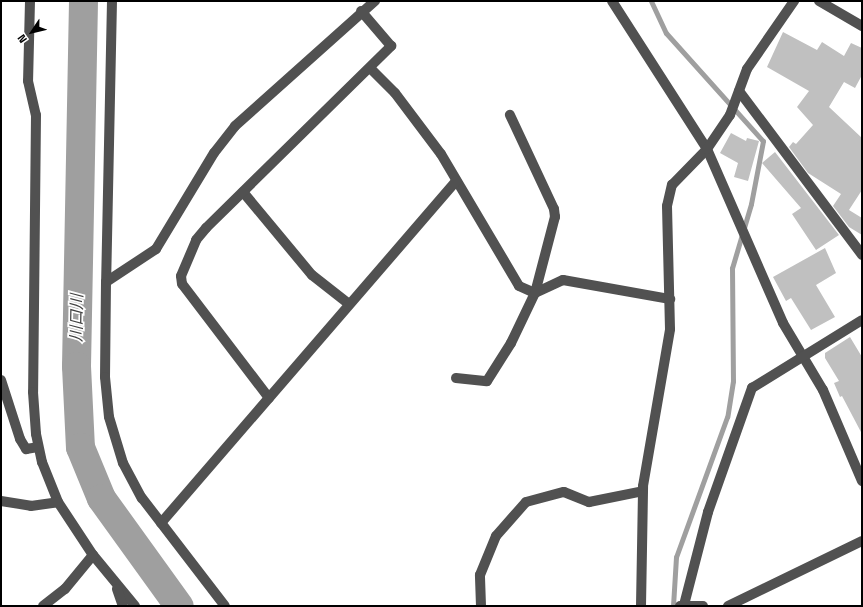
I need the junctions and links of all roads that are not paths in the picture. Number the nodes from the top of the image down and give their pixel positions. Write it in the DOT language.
graph roads {
  1 [pos="30,1"];
  2 [pos="112,1"];
  3 [pos="375,1"];
  4 [pos="612,1"];
  5 [pos="794,1"];
  6 [pos="819,1"];
  7 [pos="361,12"];
  8 [pos="862,26"];
  9 [pos="370,68"];
  10 [pos="738,93"];
  11 [pos="510,115"];
  12 [pos="707,149"];
  13 [pos="456,181"];
  14 [pos="243,192"];
  15 [pos="862,255"];
  16 [pos="106,282"];
  17 [pos="535,293"];
  18 [pos="670,299"];
  19 [pos="349,304"];
  20 [pos="862,320"];
  21 [pos="804,358"];
  22 [pos="456,378"];
  23 [pos="1,380"];
  24 [pos="269,398"];
  25 [pos="38,447"];
  26 [pos="862,481"];
  27 [pos="643,492"];
  28 [pos="1,501"];
  29 [pos="58,502"];
  30 [pos="161,523"];
  31 [pos="862,541"];
  32 [pos="93,555"];
  33 [pos="115,584"];
  34 [pos="43,606"];
  35 [pos="123,606"];
  36 [pos="135,606"];
  37 [pos="225,606"];
  38 [pos="481,606"];
  39 [pos="641,606"];
  40 [pos="682,606"];
  41 [pos="703,606"];
  42 [pos="728,606"];
  1 -- 25 [label="street"];
  2 -- 16 [label="street"];
  3 -- 7 [label="street"];
  4 -- 12 [label="street"];
  5 -- 10 [label="street"];
  6 -- 8 [label="street"];
  7 -- 9 [label="street"];
  7 -- 16 [label="street"];
  9 -- 13 [label="street"];
  9 -- 14 [label="street"];
  10 -- 12 [label="street"];
  10 -- 15 [label="street"];
  11 -- 17 [label="street"];
  12 -- 18 [label="street"];
  12 -- 21 [label="street"];
  13 -- 17 [label="street"];
  13 -- 19 [label="street"];
  14 -- 19 [label="street"];
  14 -- 24 [label="street"];
  16 -- 30 [label="street"];
  17 -- 18 [label="street"];
  17 -- 22 [label="street"];
  18 -- 27 [label="street"];
  19 -- 24 [label="street"];
  20 -- 21 [label="street"];
  21 -- 26 [label="street"];
  21 -- 40 [label="street"];
  23 -- 25 [label="street"];
  24 -- 30 [label="street"];
  25 -- 29 [label="street"];
  27 -- 38 [label="street"];
  27 -- 39 [label="street"];
  28 -- 29 [label="street"];
  29 -- 32 [label="street"];
  30 -- 37 [label="street"];
  31 -- 42 [label="street"];
  32 -- 33 [label="street"];
  32 -- 34 [label="street"];
  33 -- 35 [label="street"];
  33 -- 36 [label="street"];
  40 -- 41 [label="street"];
}
